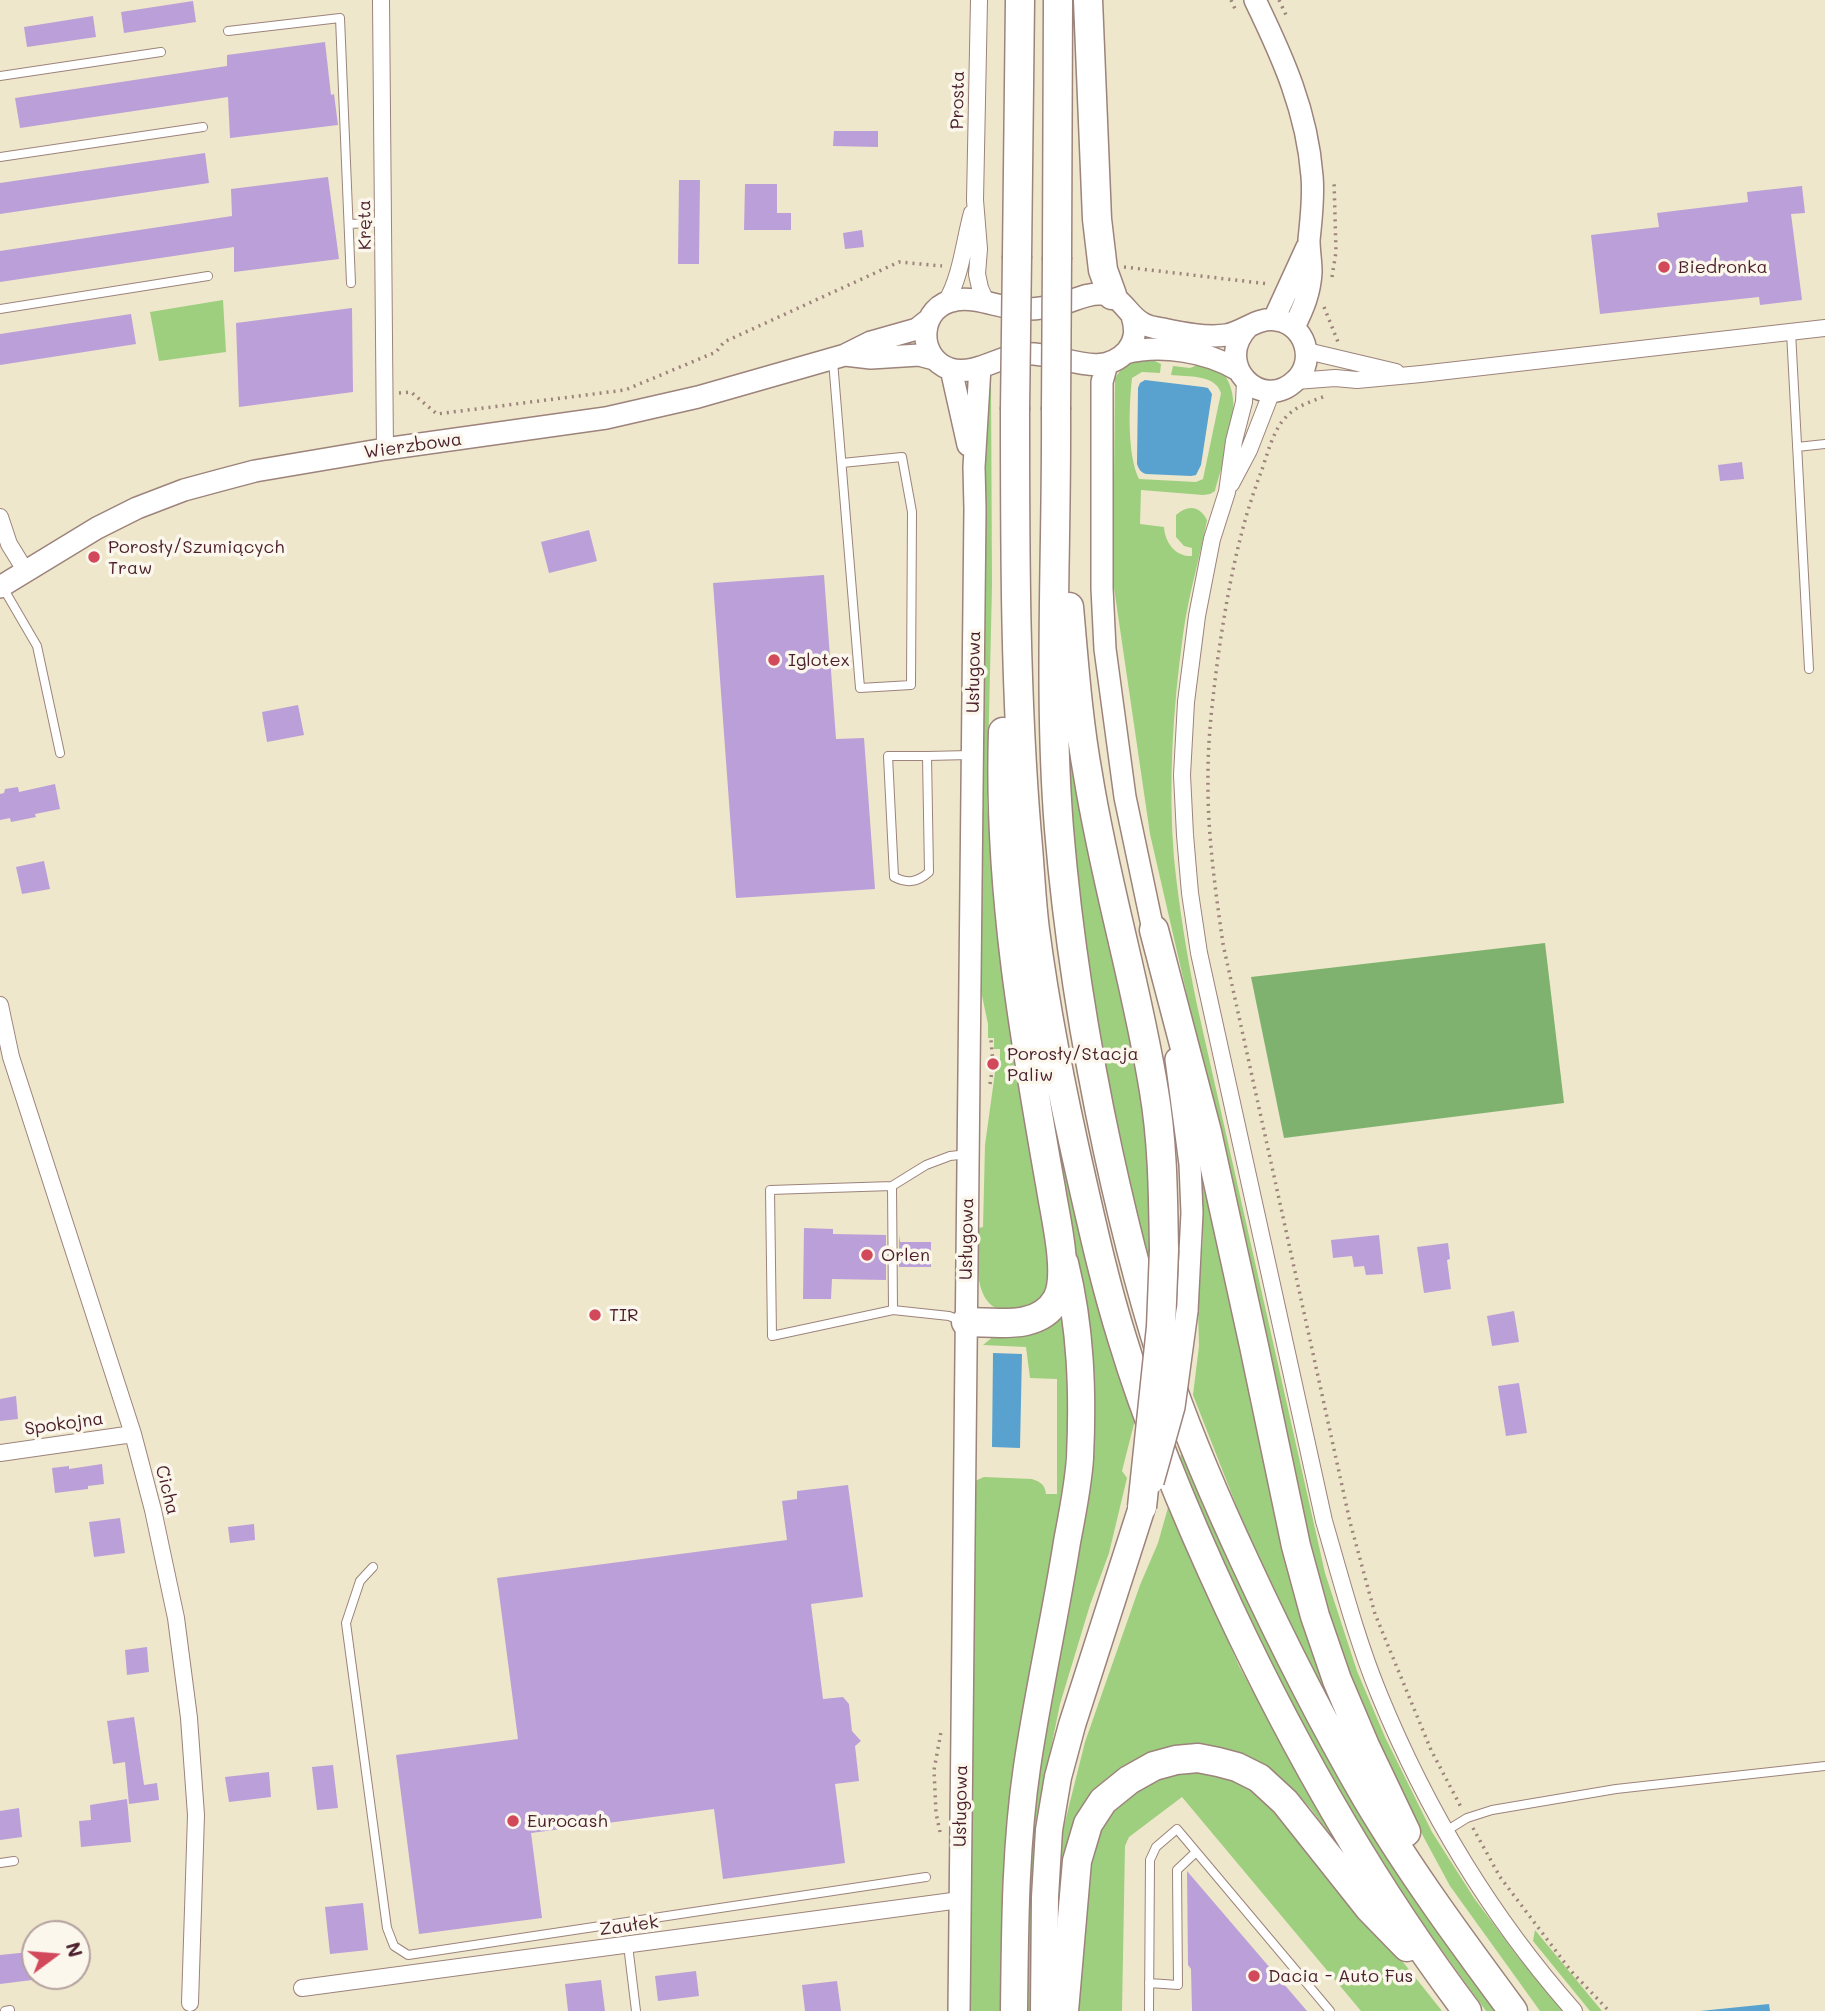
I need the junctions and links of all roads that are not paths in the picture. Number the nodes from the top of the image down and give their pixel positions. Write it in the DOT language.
graph roads {
  1 [pos="381,0"];
  2 [pos="979,0"];
  3 [pos="1020,0"];
  4 [pos="1058,0"];
  5 [pos="1088,0"];
  6 [pos="1255,0"];
  7 [pos="228,31"];
  8 [pos="160,52"];
  9 [pos="0,76"];
  10 [pos="204,127"];
  11 [pos="0,158"];
  12 [pos="975,200"];
  13 [pos="384,222"];
  14 [pos="350,224"];
  15 [pos="1309,242"];
  16 [pos="208,276"];
  17 [pos="351,283"];
  18 [pos="1108,283"];
  19 [pos="946,302"];
  20 [pos="987,304"];
  21 [pos="0,309"];
  22 [pos="1132,316"];
  23 [pos="927,321"];
  24 [pos="1284,323"];
  25 [pos="1248,327"];
  26 [pos="1825,328"];
  27 [pos="1791,332"];
  28 [pos="1307,351"];
  29 [pos="839,356"];
  30 [pos="1116,358"];
  31 [pos="943,364"];
  32 [pos="980,367"];
  33 [pos="1408,375"];
  34 [pos="1242,376"];
  35 [pos="1296,381"];
  36 [pos="1272,391"];
  37 [pos="1825,444"];
  38 [pos="1797,447"];
  39 [pos="385,449"];
  40 [pos="842,463"];
  41 [pos="974,467"];
  42 [pos="1056,477"];
  43 [pos="1227,492"];
  44 [pos="0,517"];
  45 [pos="25,570"];
  46 [pos="1,587"];
  47 [pos="1015,590"];
  48 [pos="1809,669"];
  49 [pos="60,753"];
  50 [pos="973,755"];
  51 [pos="928,756"];
  52 [pos="1154,930"];
  53 [pos="0,1005"];
  54 [pos="5,1058"];
  55 [pos="968,1154"];
  56 [pos="892,1186"];
  57 [pos="1060,1242"];
  58 [pos="893,1310"];
  59 [pos="966,1322"];
  60 [pos="133,1434"];
  61 [pos="0,1452"];
  62 [pos="1142,1507"];
  63 [pos="373,1567"];
  64 [pos="1825,1766"];
  65 [pos="1446,1831"];
  66 [pos="1196,1852"];
  67 [pos="14,1861"];
  68 [pos="0,1863"];
  69 [pos="926,1877"];
  70 [pos="960,1900"];
  71 [pos="1453,1929"];
  72 [pos="628,1945"];
  73 [pos="1149,1983"];
  74 [pos="302,1987"];
  75 [pos="190,2003"];
  76 [pos="1464,2007"];
  77 [pos="636,2011"];
  78 [pos="959,2011"];
  79 [pos="1014,2011"];
  80 [pos="1044,2011"];
  81 [pos="1064,2011"];
  82 [pos="1149,2011"];
  83 [pos="1330,2011"];
  84 [pos="1513,2011"];
  85 [pos="1574,2011"];
  1 -- 13 [label="street, Kręta"];
  2 -- 12 [label="street, Prosta"];
  3 -- 47 [label="highway, bridge"];
  4 -- 42 [label="highway, bridge"];
  5 -- 18 [label="highway"];
  6 -- 15 [label="street"];
  7 -- 14 [label="lane"];
  8 -- 9 [label="lane"];
  10 -- 11 [label="lane"];
  12 -- 19 [label="street, Prosta"];
  12 -- 20 [label="street, Prosta"];
  13 -- 14 [label="lane"];
  13 -- 39 [label="street, Kręta"];
  14 -- 17 [label="lane"];
  15 -- 24 [label="street"];
  15 -- 24 [label="street"];
  16 -- 21 [label="lane"];
  18 -- 20 [label="street"];
  18 -- 22 [label="street"];
  19 -- 20 [label="street"];
  19 -- 23 [label="street"];
  22 -- 25 [label="street"];
  22 -- 30 [label="street"];
  23 -- 29 [label="street, Wierzbowa"];
  23 -- 31 [label="street"];
  24 -- 25 [label="street"];
  24 -- 28 [label="street"];
  25 -- 34 [label="street"];
  26 -- 27 [label="street"];
  27 -- 33 [label="street"];
  27 -- 38 [label="lane"];
  28 -- 33 [label="street"];
  28 -- 35 [label="street"];
  29 -- 31 [label="street, Wierzbowa"];
  29 -- 39 [label="street, Wierzbowa"];
  29 -- 40 [label="lane"];
  30 -- 32 [label="street, Wierzbowa"];
  30 -- 34 [label="street, Wierzbowa"];
  30 -- 52 [label="street"];
  31 -- 32 [label="street, Wierzbowa"];
  31 -- 41 [label="street"];
  32 -- 41 [label="street"];
  33 -- 35 [label="street"];
  34 -- 36 [label="street"];
  34 -- 43 [label="street"];
  35 -- 36 [label="street"];
  36 -- 43 [label="street"];
  37 -- 38 [label="lane"];
  38 -- 48 [label="lane"];
  39 -- 45 [label="street, Wierzbowa"];
  40 -- 40 [label="lane"];
  41 -- 50 [label="street, Usługowa"];
  42 -- 62 [label="highway, bridge"];
  42 -- 71 [label="highway"];
  43 -- 65 [label="street"];
  44 -- 45 [label="street"];
  45 -- 46 [label="street, Wierzbowa"];
  46 -- 49 [label="lane"];
  47 -- 57 [label="highway"];
  47 -- 76 [label="highway"];
  50 -- 51 [label="lane"];
  50 -- 55 [label="street, Usługowa"];
  51 -- 51 [label="lane"];
  52 -- 62 [label="street, bridge"];
  52 -- 71 [label="highway"];
  53 -- 54 [label="street, Cicha"];
  54 -- 60 [label="street, Cicha"];
  55 -- 56 [label="lane"];
  55 -- 59 [label="street, Usługowa"];
  56 -- 58 [label="lane"];
  56 -- 58 [label="lane"];
  57 -- 59 [label="highway"];
  57 -- 79 [label="main road"];
  58 -- 59 [label="lane"];
  59 -- 70 [label="street, Usługowa"];
  60 -- 61 [label="street, Spokojna"];
  60 -- 75 [label="street, Cicha"];
  62 -- 80 [label="main road"];
  63 -- 69 [label="lane"];
  64 -- 65 [label="lane"];
  65 -- 85 [label="street"];
  66 -- 73 [label="lane"];
  66 -- 73 [label="lane"];
  66 -- 83 [label="lane"];
  67 -- 68 [label="lane"];
  70 -- 72 [label="street, Zaułek"];
  70 -- 78 [label="street, Usługowa"];
  71 -- 84 [label="highway"];
  72 -- 74 [label="street, Zaułek"];
  72 -- 77 [label="lane"];
  73 -- 82 [label="lane"];
  76 -- 81 [label="highway"];
}
